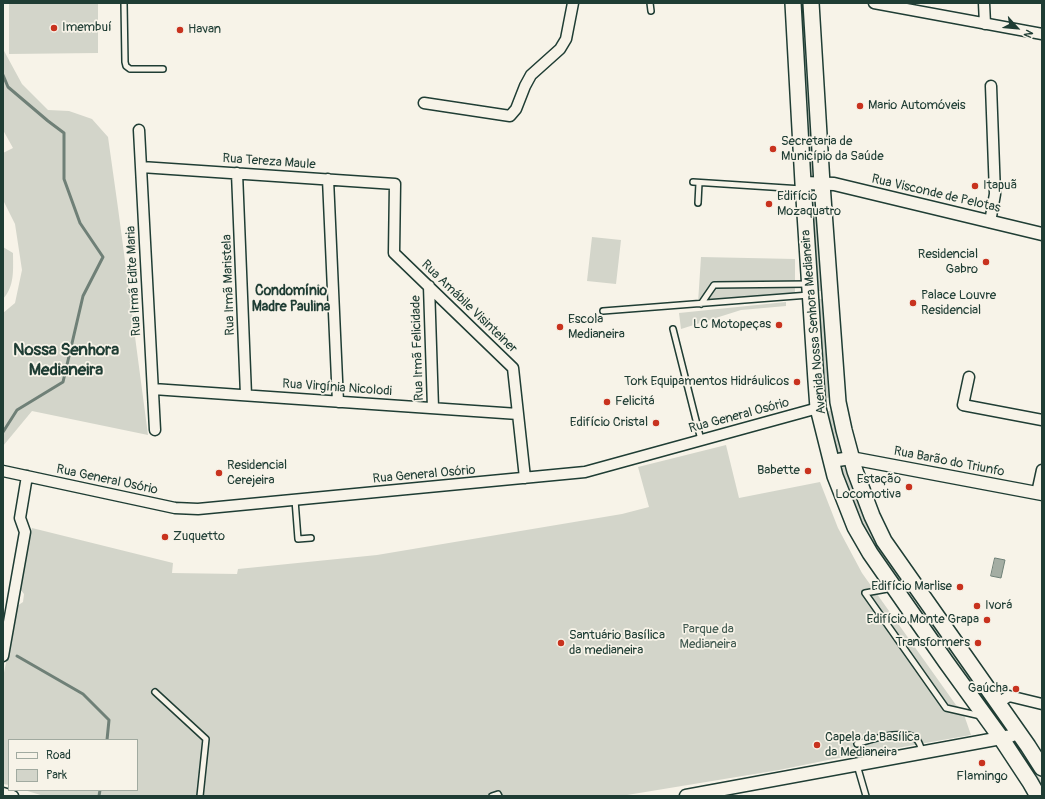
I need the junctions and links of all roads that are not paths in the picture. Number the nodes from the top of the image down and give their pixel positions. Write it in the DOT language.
graph roads {
  1 [pos="124,3"];
  2 [pos="573,3"];
  3 [pos="650,3"];
  4 [pos="793,3"];
  5 [pos="811,3"];
  6 [pos="874,3"];
  7 [pos="984,3"];
  8 [pos="651,11"];
  9 [pos="985,24"];
  10 [pos="1042,34"];
  11 [pos="163,69"];
  12 [pos="991,86"];
  13 [pos="424,103"];
  14 [pos="139,130"];
  15 [pos="141,167"];
  16 [pos="237,173"];
  17 [pos="328,180"];
  18 [pos="692,182"];
  19 [pos="699,183"];
  20 [pos="395,184"];
  21 [pos="822,184"];
  22 [pos="803,186"];
  23 [pos="698,203"];
  24 [pos="990,222"];
  25 [pos="1042,234"];
  26 [pos="429,286"];
  27 [pos="810,290"];
  28 [pos="701,304"];
  29 [pos="603,311"];
  30 [pos="673,329"];
  31 [pos="969,377"];
  32 [pos="153,389"];
  33 [pos="246,395"];
  34 [pos="338,402"];
  35 [pos="838,402"];
  36 [pos="433,408"];
  37 [pos="818,408"];
  38 [pos="518,414"];
  39 [pos="1042,420"];
  40 [pos="155,430"];
  41 [pos="701,440"];
  42 [pos="851,458"];
  43 [pos="831,461"];
  44 [pos="1042,470"];
  45 [pos="3,471"];
  46 [pos="27,476"];
  47 [pos="525,478"];
  48 [pos="1040,494"];
  49 [pos="295,500"];
  50 [pos="311,538"];
  51 [pos="894,587"];
  52 [pos="3,656"];
  53 [pos="155,692"];
  54 [pos="998,703"];
  55 [pos="1042,704"];
  56 [pos="986,717"];
  57 [pos="1018,732"];
  58 [pos="1001,738"];
  59 [pos="856,744"];
  60 [pos="922,753"];
  61 [pos="857,764"];
  62 [pos="1042,768"];
  63 [pos="3,793"];
  64 [pos="723,793"];
  65 [pos="13,796"];
  66 [pos="200,796"];
  67 [pos="492,796"];
  68 [pos="499,796"];
  69 [pos="686,796"];
  70 [pos="866,796"];
  71 [pos="1038,796"];
  1 -- 11 [label="lane"];
  2 -- 13 [label="street"];
  3 -- 8 [label="lane"];
  4 -- 22 [label="main road, Avenida Nossa Senhora Medianeira"];
  5 -- 21 [label="main road, Avenida Nossa Senhora Medianeira"];
  6 -- 9 [label="street"];
  7 -- 9 [label="street"];
  9 -- 10 [label="street"];
  12 -- 24 [label="street"];
  14 -- 15 [label="street, Rua Irmã Edite Maria"];
  15 -- 16 [label="street, Rua Tereza Maule"];
  15 -- 32 [label="street, Rua Irmã Edite Maria"];
  16 -- 17 [label="street, Rua Tereza Maule"];
  16 -- 33 [label="street, Rua Irmã Maristela"];
  17 -- 20 [label="street, Rua Tereza Maule"];
  17 -- 34 [label="street"];
  18 -- 19 [label="lane"];
  19 -- 22 [label="lane"];
  19 -- 23 [label="lane"];
  20 -- 26 [label="street, Rua Amábile Visinteiner"];
  21 -- 22 [label="street, Rua Visconde de Pelotas"];
  21 -- 24 [label="street, Rua Visconde de Pelotas"];
  21 -- 35 [label="main road, Avenida Nossa Senhora Medianeira"];
  22 -- 27 [label="main road, Avenida Nossa Senhora Medianeira"];
  24 -- 25 [label="street, Rua Visconde de Pelotas"];
  26 -- 36 [label="street, Rua Irmã Felicidade"];
  26 -- 38 [label="street, Rua Amábile Visinteiner"];
  27 -- 28 [label="lane"];
  27 -- 28 [label="lane"];
  27 -- 37 [label="main road, Avenida Nossa Senhora Medianeira"];
  28 -- 29 [label="lane"];
  30 -- 41 [label="lane"];
  31 -- 39 [label="street"];
  32 -- 33 [label="street, Rua Virgínia Nicolodi"];
  32 -- 40 [label="street, Rua Irmã Edite Maria"];
  33 -- 34 [label="street, Rua Virgínia Nicolodi"];
  34 -- 36 [label="street, Rua Virgínia Nicolodi"];
  35 -- 37 [label="main road"];
  35 -- 42 [label="main road, Avenida Nossa Senhora Medianeira"];
  36 -- 38 [label="street, Rua Virgínia Nicolodi"];
  37 -- 41 [label="street, Rua General Osório"];
  37 -- 43 [label="main road, Avenida Nossa Senhora Medianeira"];
  38 -- 47 [label="street, Rua Amábile Visinteiner"];
  41 -- 47 [label="street, Rua General Osório"];
  42 -- 43 [label="street, Rua Barão do Triunfo"];
  42 -- 48 [label="street, Rua Barão do Triunfo"];
  42 -- 54 [label="main road, Avenida Nossa Senhora Medianeira"];
  43 -- 51 [label="main road, Avenida Nossa Senhora Medianeira"];
  44 -- 48 [label="street"];
  45 -- 46 [label="street, Rua General Osório"];
  46 -- 49 [label="street, Rua General Osório"];
  46 -- 52 [label="street"];
  47 -- 49 [label="street, Rua General Osório"];
  49 -- 50 [label="lane"];
  51 -- 56 [label="main road, Avenida Nossa Senhora Medianeira"];
  51 -- 56 [label="lane"];
  53 -- 66 [label="lane"];
  54 -- 55 [label="street"];
  54 -- 57 [label="main road, Avenida Nossa Senhora Medianeira"];
  56 -- 58 [label="main road, Avenida Nossa Senhora Medianeira"];
  57 -- 58 [label="street"];
  57 -- 62 [label="main road, Avenida Nossa Senhora Medianeira"];
  58 -- 60 [label="street"];
  58 -- 71 [label="main road, Avenida Nossa Senhora Medianeira"];
  59 -- 60 [label="lane"];
  60 -- 61 [label="street"];
  61 -- 64 [label="street"];
  61 -- 70 [label="lane"];
  63 -- 65 [label="street"];
  64 -- 69 [label="street"];
  67 -- 68 [label="lane"];
}
